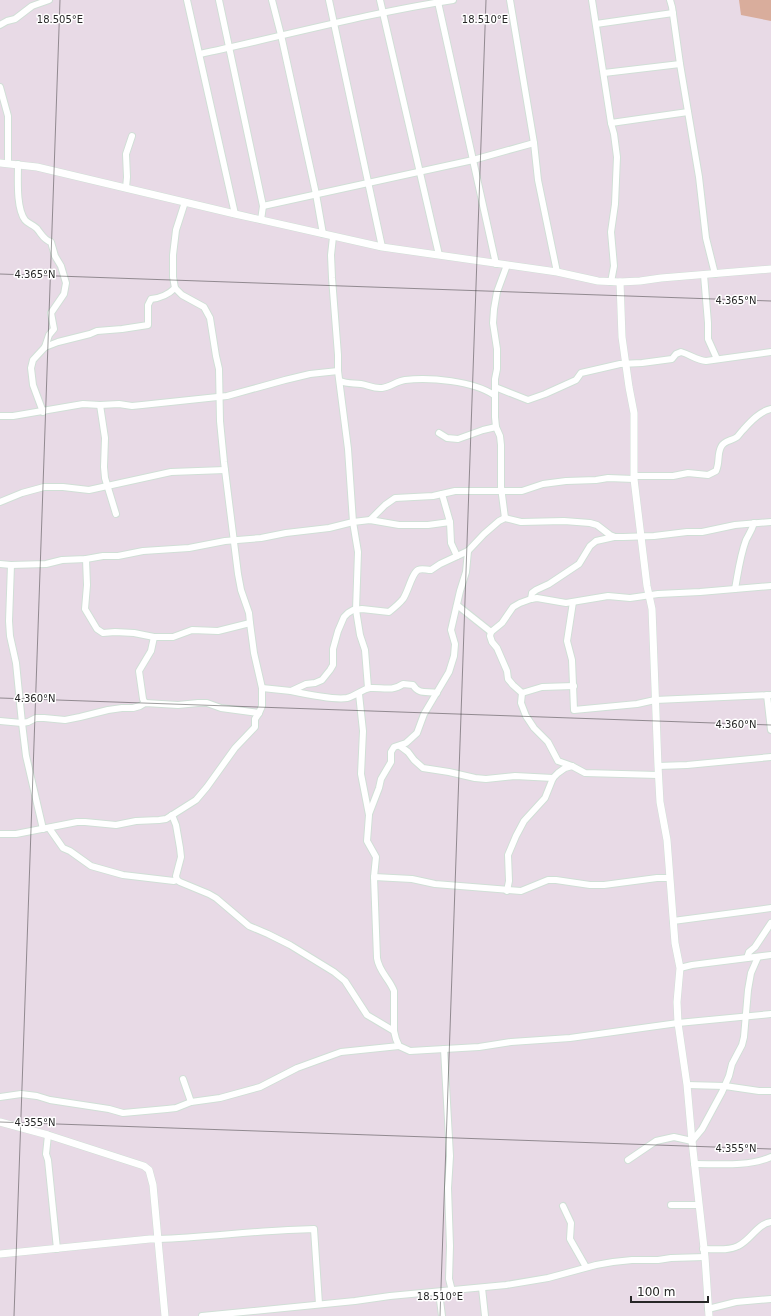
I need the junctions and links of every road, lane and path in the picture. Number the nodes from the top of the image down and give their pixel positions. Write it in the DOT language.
graph roads {
  1 [pos="49,0"];
  2 [pos="187,0"];
  3 [pos="220,0"];
  4 [pos="272,0"];
  5 [pos="329,0"];
  6 [pos="380,0"];
  7 [pos="453,0"];
  8 [pos="510,0"];
  9 [pos="592,0"];
  10 [pos="670,0"];
  11 [pos="434,2"];
  12 [pos="382,13"];
  13 [pos="673,13"];
  14 [pos="334,23"];
  15 [pos="596,24"];
  16 [pos="0,25"];
  17 [pos="281,35"];
  18 [pos="229,48"];
  19 [pos="200,54"];
  20 [pos="680,64"];
  21 [pos="604,73"];
  22 [pos="0,87"];
  23 [pos="688,112"];
  24 [pos="611,123"];
  25 [pos="132,136"];
  26 [pos="534,143"];
  27 [pos="473,160"];
  28 [pos="4,163"];
  29 [pos="18,164"];
  30 [pos="420,171"];
  31 [pos="368,183"];
  32 [pos="126,188"];
  33 [pos="316,194"];
  34 [pos="184,202"];
  35 [pos="263,206"];
  36 [pos="235,214"];
  37 [pos="261,220"];
  38 [pos="323,234"];
  39 [pos="333,237"];
  40 [pos="382,247"];
  41 [pos="439,256"];
  42 [pos="496,264"];
  43 [pos="507,265"];
  44 [pos="771,269"];
  45 [pos="557,272"];
  46 [pos="714,274"];
  47 [pos="704,275"];
  48 [pos="611,282"];
  49 [pos="620,282"];
  50 [pos="175,288"];
  51 [pos="45,347"];
  52 [pos="771,352"];
  53 [pos="717,359"];
  54 [pos="627,365"];
  55 [pos="338,371"];
  56 [pos="340,381"];
  57 [pos="494,387"];
  58 [pos="494,395"];
  59 [pos="220,397"];
  60 [pos="100,405"];
  61 [pos="771,409"];
  62 [pos="43,412"];
  63 [pos="0,416"];
  64 [pos="496,427"];
  65 [pos="439,433"];
  66 [pos="225,470"];
  67 [pos="634,477"];
  68 [pos="108,486"];
  69 [pos="502,491"];
  70 [pos="442,494"];
  71 [pos="0,502"];
  72 [pos="116,514"];
  73 [pos="505,518"];
  74 [pos="370,520"];
  75 [pos="353,522"];
  76 [pos="450,522"];
  77 [pos="771,522"];
  78 [pos="754,523"];
  79 [pos="615,537"];
  80 [pos="641,537"];
  81 [pos="233,540"];
  82 [pos="468,551"];
  83 [pos="457,556"];
  84 [pos="86,559"];
  85 [pos="0,564"];
  86 [pos="11,565"];
  87 [pos="771,586"];
  88 [pos="735,589"];
  89 [pos="649,596"];
  90 [pos="531,599"];
  91 [pos="573,602"];
  92 [pos="457,606"];
  93 [pos="356,610"];
  94 [pos="250,623"];
  95 [pos="491,632"];
  96 [pos="154,637"];
  97 [pos="574,686"];
  98 [pos="262,688"];
  99 [pos="368,688"];
  100 [pos="292,691"];
  101 [pos="437,693"];
  102 [pos="522,693"];
  103 [pos="359,694"];
  104 [pos="769,695"];
  105 [pos="655,700"];
  106 [pos="145,703"];
  107 [pos="260,713"];
  108 [pos="0,720"];
  109 [pos="22,723"];
  110 [pos="771,730"];
  111 [pos="400,746"];
  112 [pos="771,757"];
  113 [pos="572,766"];
  114 [pos="658,766"];
  115 [pos="658,775"];
  116 [pos="553,778"];
  117 [pos="172,815"];
  118 [pos="369,815"];
  119 [pos="46,829"];
  120 [pos="0,834"];
  121 [pos="374,877"];
  122 [pos="669,878"];
  123 [pos="178,880"];
  124 [pos="507,890"];
  125 [pos="771,908"];
  126 [pos="673,921"];
  127 [pos="771,923"];
  128 [pos="771,955"];
  129 [pos="758,957"];
  130 [pos="747,958"];
  131 [pos="680,968"];
  132 [pos="771,1014"];
  133 [pos="746,1016"];
  134 [pos="678,1023"];
  135 [pos="394,1031"];
  136 [pos="399,1046"];
  137 [pos="444,1049"];
  138 [pos="183,1079"];
  139 [pos="687,1085"];
  140 [pos="725,1086"];
  141 [pos="771,1091"];
  142 [pos="0,1097"];
  143 [pos="191,1102"];
  144 [pos="0,1122"];
  145 [pos="48,1135"];
  146 [pos="692,1141"];
  147 [pos="771,1156"];
  148 [pos="628,1160"];
  149 [pos="694,1164"];
  150 [pos="671,1204"];
  151 [pos="699,1205"];
  152 [pos="564,1206"];
  153 [pos="771,1222"];
  154 [pos="158,1239"];
  155 [pos="56,1249"];
  156 [pos="704,1249"];
  157 [pos="0,1254"];
  158 [pos="705,1257"];
  159 [pos="586,1268"];
  160 [pos="482,1288"];
  161 [pos="452,1291"];
  162 [pos="439,1292"];
  163 [pos="771,1299"];
  164 [pos="319,1304"];
  165 [pos="708,1313"];
  166 [pos="229,1314"];
  167 [pos="165,1316"];
  168 [pos="202,1316"];
  169 [pos="442,1316"];
  170 [pos="485,1316"];
  1 -- 16 [label="street"];
  2 -- 19 [label="street"];
  3 -- 18 [label="street"];
  4 -- 17 [label="street"];
  5 -- 14 [label="street"];
  6 -- 12 [label="street"];
  7 -- 11 [label="street"];
  8 -- 26 [label="street"];
  9 -- 15 [label="street"];
  10 -- 13 [label="street"];
  11 -- 12 [label="street"];
  11 -- 27 [label="street"];
  12 -- 14 [label="street"];
  12 -- 30 [label="street"];
  13 -- 15 [label="street"];
  13 -- 20 [label="street"];
  14 -- 17 [label="street"];
  14 -- 31 [label="street"];
  15 -- 21 [label="street"];
  17 -- 18 [label="street"];
  17 -- 33 [label="street"];
  18 -- 19 [label="street"];
  18 -- 35 [label="street"];
  19 -- 36 [label="street"];
  20 -- 21 [label="street"];
  20 -- 23 [label="street"];
  21 -- 24 [label="street"];
  22 -- 28 [label="street"];
  23 -- 24 [label="street"];
  23 -- 46 [label="street"];
  24 -- 48 [label="street"];
  25 -- 32 [label="street"];
  26 -- 27 [label="street"];
  26 -- 45 [label="street"];
  27 -- 30 [label="street"];
  27 -- 42 [label="street"];
  28 -- 29 [label="street"];
  29 -- 32 [label="street"];
  29 -- 51 [label="street"];
  30 -- 31 [label="street"];
  30 -- 41 [label="street"];
  31 -- 33 [label="street"];
  31 -- 40 [label="street"];
  32 -- 34 [label="street"];
  33 -- 35 [label="street"];
  33 -- 38 [label="street"];
  34 -- 36 [label="street"];
  34 -- 50 [label="street"];
  35 -- 37 [label="street"];
  36 -- 37 [label="street"];
  37 -- 38 [label="street"];
  38 -- 39 [label="street"];
  39 -- 40 [label="street"];
  39 -- 55 [label="street"];
  40 -- 41 [label="street"];
  41 -- 42 [label="street"];
  42 -- 43 [label="street"];
  43 -- 45 [label="street"];
  43 -- 57 [label="street"];
  44 -- 46 [label="street"];
  45 -- 48 [label="street"];
  46 -- 47 [label="street"];
  47 -- 49 [label="street"];
  47 -- 53 [label="street"];
  48 -- 49 [label="street"];
  49 -- 54 [label="street"];
  50 -- 51 [label="street"];
  50 -- 59 [label="street"];
  51 -- 62 [label="street"];
  52 -- 53 [label="street"];
  53 -- 54 [label="street"];
  54 -- 57 [label="street"];
  54 -- 67 [label="street"];
  55 -- 56 [label="street"];
  55 -- 59 [label="street"];
  56 -- 58 [label="street"];
  56 -- 75 [label="street"];
  57 -- 58 [label="street"];
  58 -- 64 [label="street"];
  59 -- 60 [label="street"];
  59 -- 66 [label="street"];
  60 -- 62 [label="street"];
  60 -- 68 [label="street"];
  61 -- 67 [label="street"];
  62 -- 63 [label="street"];
  64 -- 65 [label="street"];
  64 -- 69 [label="street"];
  66 -- 68 [label="street"];
  66 -- 81 [label="street"];
  67 -- 69 [label="street"];
  67 -- 80 [label="street"];
  68 -- 71 [label="street"];
  68 -- 72 [label="street"];
  69 -- 70 [label="street"];
  69 -- 73 [label="street"];
  70 -- 74 [label="street"];
  70 -- 76 [label="street"];
  73 -- 79 [label="street"];
  73 -- 82 [label="street"];
  74 -- 75 [label="street"];
  74 -- 76 [label="street"];
  75 -- 81 [label="street"];
  75 -- 93 [label="street"];
  76 -- 83 [label="street"];
  77 -- 78 [label="street"];
  78 -- 80 [label="street"];
  78 -- 88 [label="street"];
  79 -- 80 [label="street"];
  79 -- 90 [label="street"];
  80 -- 89 [label="street"];
  81 -- 84 [label="street"];
  81 -- 94 [label="street"];
  82 -- 83 [label="street"];
  82 -- 92 [label="street"];
  83 -- 93 [label="street"];
  84 -- 86 [label="street"];
  84 -- 96 [label="street"];
  85 -- 86 [label="street"];
  86 -- 109 [label="street"];
  87 -- 88 [label="street"];
  88 -- 89 [label="street"];
  89 -- 91 [label="street"];
  89 -- 105 [label="street"];
  90 -- 91 [label="street"];
  90 -- 95 [label="street"];
  91 -- 97 [label="street"];
  92 -- 95 [label="street"];
  92 -- 101 [label="street"];
  93 -- 99 [label="street"];
  93 -- 100 [label="street"];
  94 -- 96 [label="street"];
  94 -- 98 [label="street"];
  95 -- 102 [label="street"];
  96 -- 106 [label="street"];
  97 -- 102 [label="street"];
  97 -- 105 [label="street"];
  98 -- 100 [label="street"];
  98 -- 107 [label="street"];
  99 -- 101 [label="street"];
  99 -- 103 [label="street"];
  100 -- 103 [label="street"];
  101 -- 111 [label="street"];
  102 -- 113 [label="street"];
  103 -- 118 [label="street"];
  104 -- 105 [label="street"];
  104 -- 110 [label="street"];
  105 -- 114 [label="street"];
  106 -- 107 [label="street"];
  106 -- 109 [label="street"];
  107 -- 117 [label="street"];
  108 -- 109 [label="street"];
  109 -- 119 [label="street"];
  111 -- 116 [label="street"];
  111 -- 118 [label="street"];
  112 -- 114 [label="street"];
  113 -- 115 [label="street"];
  113 -- 116 [label="street"];
  114 -- 115 [label="street"];
  115 -- 122 [label="street"];
  116 -- 124 [label="street"];
  117 -- 119 [label="street"];
  117 -- 123 [label="street"];
  118 -- 121 [label="street"];
  119 -- 120 [label="street"];
  119 -- 123 [label="street"];
  121 -- 124 [label="street"];
  121 -- 135 [label="street"];
  122 -- 124 [label="street"];
  122 -- 126 [label="street"];
  123 -- 135 [label="street"];
  125 -- 126 [label="street"];
  126 -- 131 [label="street"];
  127 -- 130 [label="street"];
  128 -- 129 [label="street"];
  129 -- 130 [label="street"];
  129 -- 133 [label="street"];
  130 -- 131 [label="street"];
  131 -- 134 [label="street"];
  132 -- 133 [label="street"];
  133 -- 134 [label="street"];
  133 -- 140 [label="street"];
  134 -- 137 [label="street"];
  134 -- 139 [label="street"];
  135 -- 136 [label="street"];
  136 -- 137 [label="street"];
  136 -- 143 [label="street"];
  137 -- 161 [label="street"];
  138 -- 143 [label="street"];
  139 -- 140 [label="street"];
  139 -- 146 [label="street"];
  140 -- 141 [label="street"];
  140 -- 146 [label="street"];
  142 -- 143 [label="street"];
  144 -- 145 [label="street"];
  145 -- 154 [label="street"];
  145 -- 155 [label="street"];
  146 -- 148 [label="street"];
  146 -- 149 [label="street"];
  147 -- 149 [label="street"];
  149 -- 151 [label="street"];
  150 -- 151 [label="street"];
  151 -- 156 [label="street"];
  152 -- 159 [label="street"];
  153 -- 156 [label="street"];
  154 -- 155 [label="street"];
  154 -- 164 [label="street"];
  154 -- 167 [label="street"];
  155 -- 157 [label="street"];
  156 -- 158 [label="street"];
  158 -- 159 [label="street"];
  158 -- 165 [label="street"];
  159 -- 160 [label="street"];
  160 -- 161 [label="street"];
  160 -- 170 [label="street"];
  161 -- 162 [label="street"];
  162 -- 164 [label="street"];
  162 -- 169 [label="street"];
  163 -- 165 [label="street"];
  164 -- 166 [label="street"];
  166 -- 168 [label="street"];
}
